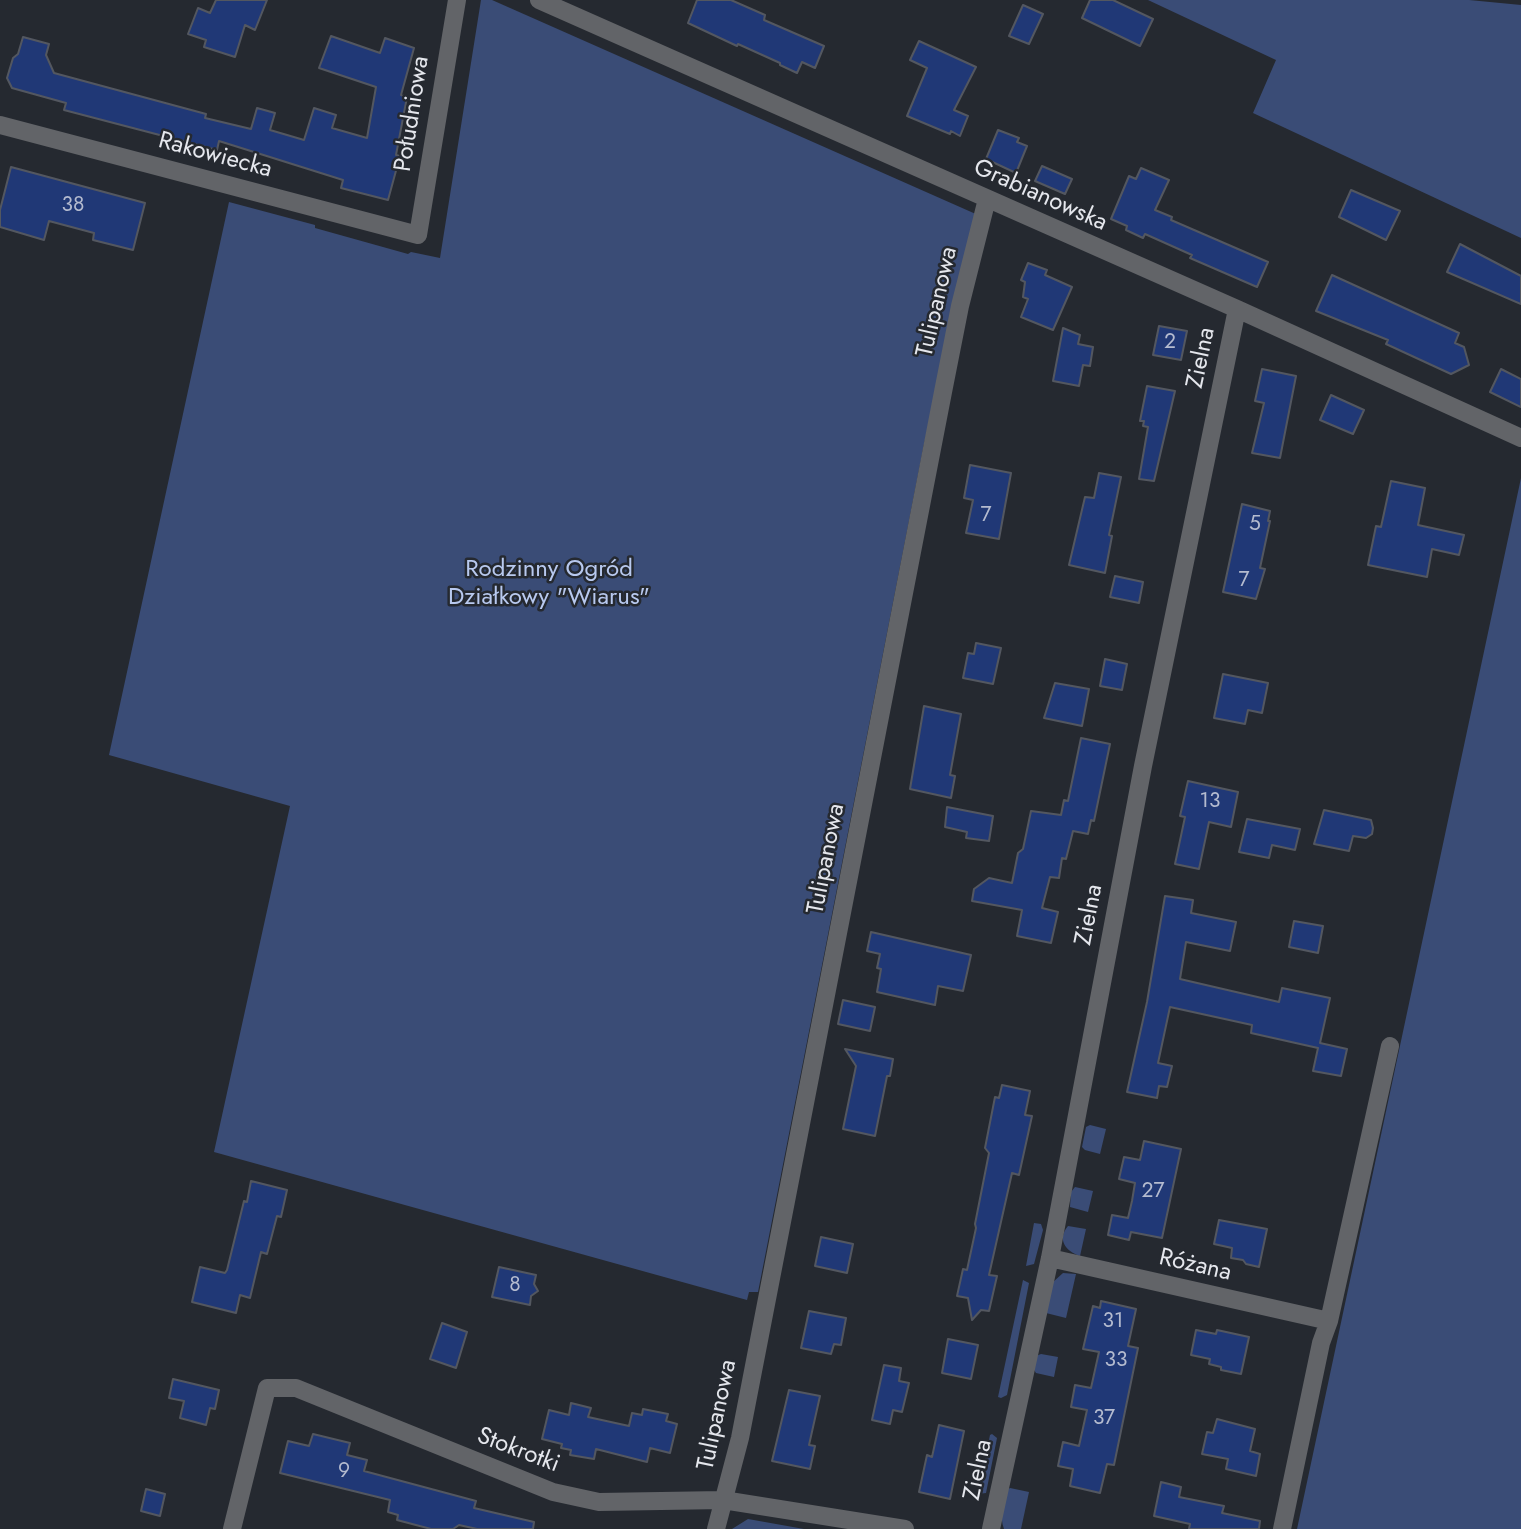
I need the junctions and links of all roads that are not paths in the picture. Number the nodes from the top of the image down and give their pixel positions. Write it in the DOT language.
graph roads {
  1 [pos="457,0"];
  2 [pos="539,0"];
  3 [pos="0,125"];
  4 [pos="987,199"];
  5 [pos="418,235"];
  6 [pos="1237,309"];
  7 [pos="1521,438"];
  8 [pos="1390,1046"];
  9 [pos="1051,1258"];
  10 [pos="1329,1321"];
  11 [pos="723,1500"];
  12 [pos="232,1529"];
  13 [pos="716,1529"];
  14 [pos="905,1529"];
  15 [pos="991,1529"];
  16 [pos="1282,1529"];
  1 -- 5 [label="street, Południowa"];
  2 -- 4 [label="street, Grabianowska"];
  3 -- 5 [label="street, Rakowiecka"];
  4 -- 6 [label="street, Grabianowska"];
  4 -- 11 [label="street, Tulipanowa"];
  6 -- 7 [label="street, Grabianowska"];
  6 -- 9 [label="street, Zielna"];
  8 -- 10 [label="street"];
  9 -- 10 [label="street, Różana"];
  9 -- 15 [label="street, Zielna"];
  10 -- 16 [label="street"];
  11 -- 12 [label="street, Stokrotki"];
  11 -- 13 [label="street, Tulipanowa"];
  11 -- 14 [label="street, Stokrotki"];
}
